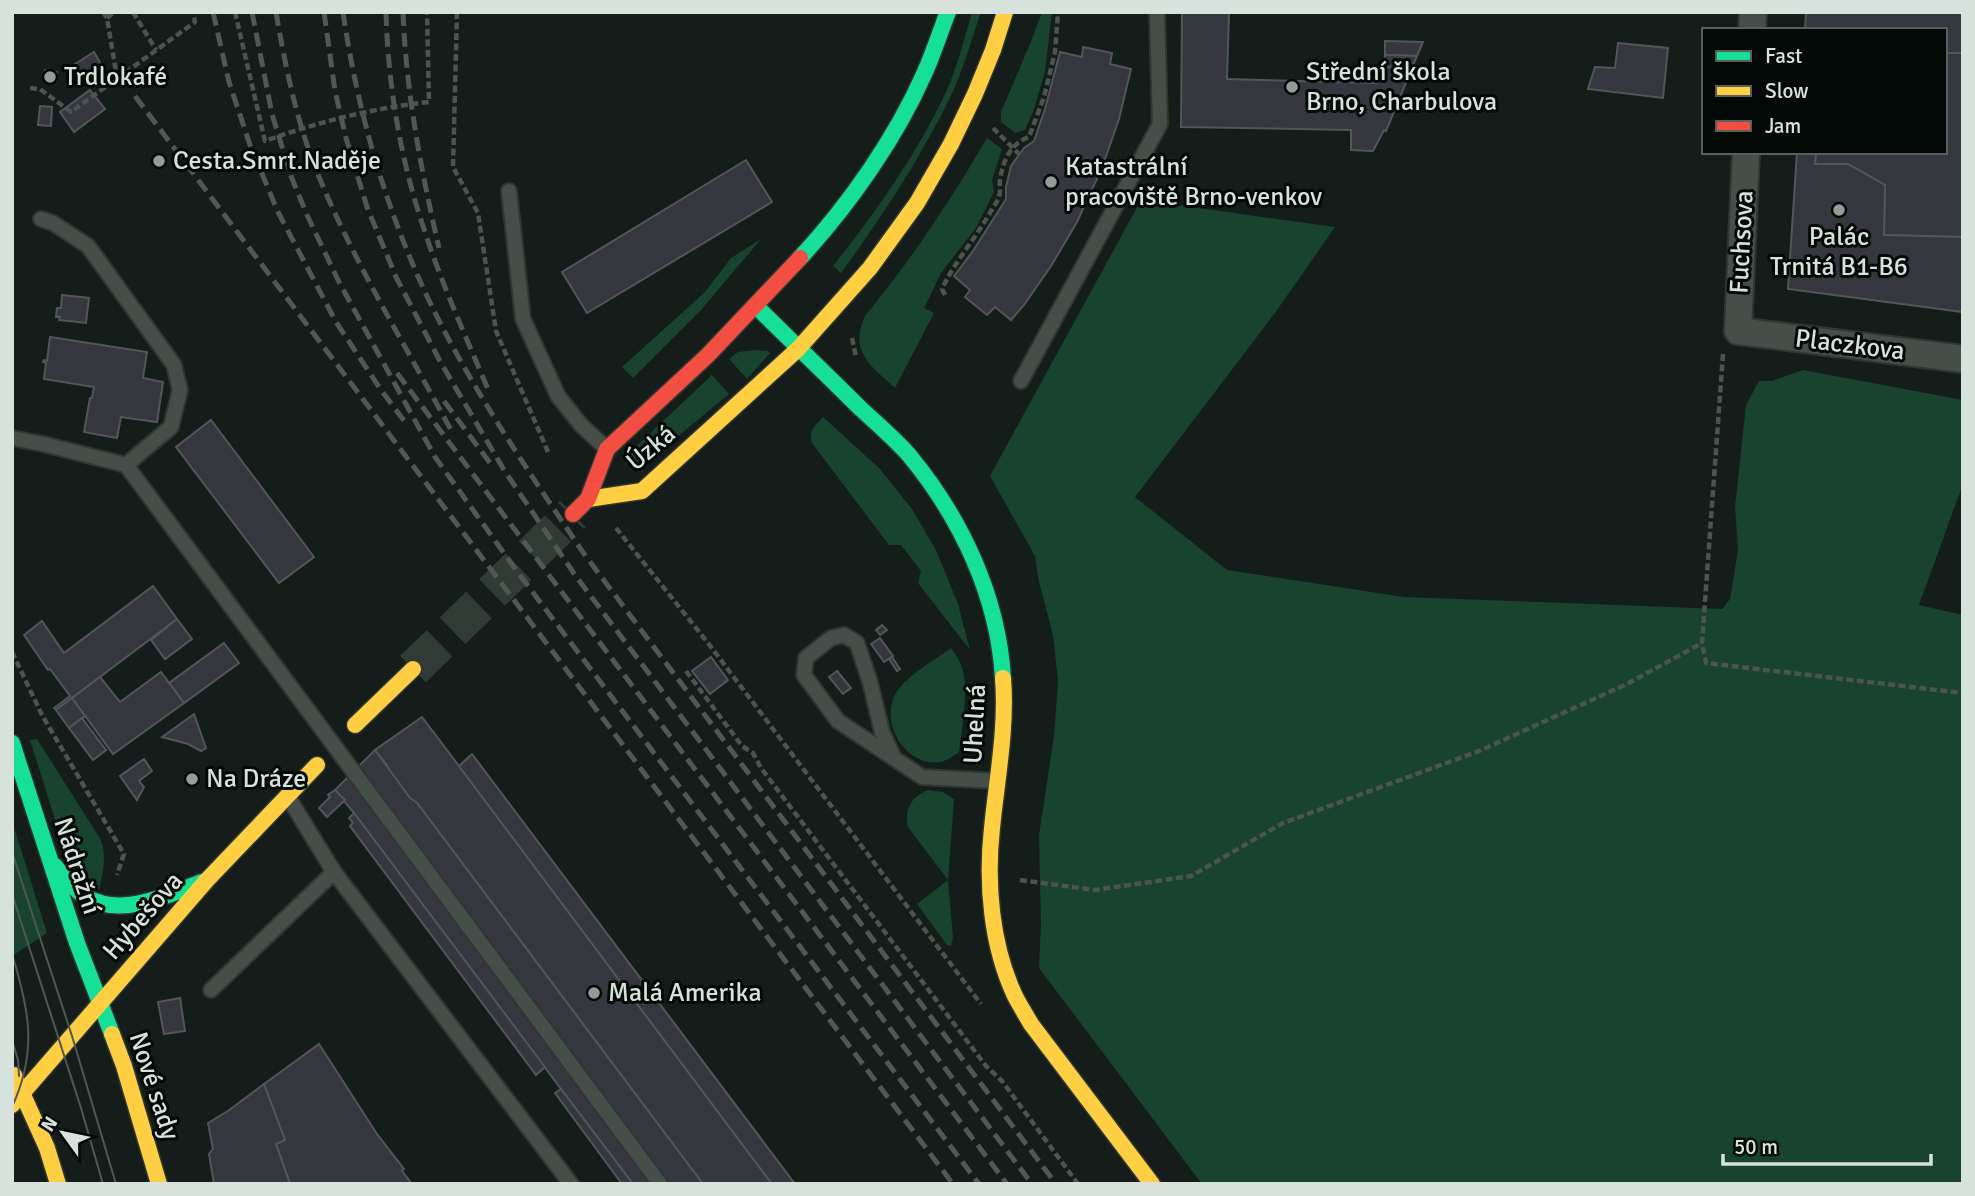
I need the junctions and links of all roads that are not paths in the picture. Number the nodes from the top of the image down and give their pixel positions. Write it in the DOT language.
graph roads {
  1 [pos="948,12"];
  2 [pos="1006,12"];
  3 [pos="1157,12"];
  4 [pos="1746,154"];
  5 [pos="509,191"];
  6 [pos="41,219"];
  7 [pos="755,306"];
  8 [pos="1731,341"];
  9 [pos="798,349"];
  10 [pos="1963,359"];
  11 [pos="1021,381"];
  12 [pos="12,438"];
  13 [pos="607,449"];
  14 [pos="126,465"];
  15 [pos="588,499"];
  16 [pos="573,513"];
  17 [pos="413,669"];
  18 [pos="355,725"];
  19 [pos="12,743"];
  20 [pos="894,758"];
  21 [pos="317,765"];
  22 [pos="997,781"];
  23 [pos="287,796"];
  24 [pos="47,854"];
  25 [pos="334,872"];
  26 [pos="207,880"];
  27 [pos="211,990"];
  28 [pos="100,1004"];
  29 [pos="12,1070"];
  30 [pos="17,1099"];
  31 [pos="58,1184"];
  32 [pos="159,1184"];
  33 [pos="571,1184"];
  34 [pos="660,1184"];
  35 [pos="1152,1184"];
  1 -- 7 [label="main road, Úzká"];
  2 -- 9 [label="main road, Úzká"];
  3 -- 11 [label="lane"];
  4 -- 8 [label="street, Fuchsova"];
  5 -- 13 [label="lane"];
  6 -- 14 [label="lane"];
  7 -- 9 [label="main road, Uhelná"];
  7 -- 13 [label="main road, Úzká"];
  8 -- 10 [label="street, Placzkova"];
  9 -- 15 [label="main road, Úzká"];
  9 -- 22 [label="main road, Uhelná"];
  12 -- 14 [label="lane"];
  13 -- 15 [label="main road, Úzká"];
  14 -- 34 [label="lane, bridge"];
  15 -- 16 [label="main road"];
  17 -- 18 [label="main road"];
  19 -- 24 [label="main road, Nádražní"];
  20 -- 20 [label="lane"];
  20 -- 22 [label="lane"];
  21 -- 23 [label="main road, Hybešova"];
  22 -- 35 [label="main road, Uhelná"];
  23 -- 25 [label="lane"];
  23 -- 26 [label="main road, Hybešova"];
  24 -- 26 [label="main road"];
  24 -- 28 [label="main road, Nádražní"];
  25 -- 27 [label="lane"];
  25 -- 33 [label="lane"];
  26 -- 28 [label="main road, Hybešova"];
  28 -- 30 [label="main road, Hybešova"];
  28 -- 32 [label="main road, Nové sady"];
  29 -- 30 [label="main road"];
  30 -- 31 [label="main road"];
}
